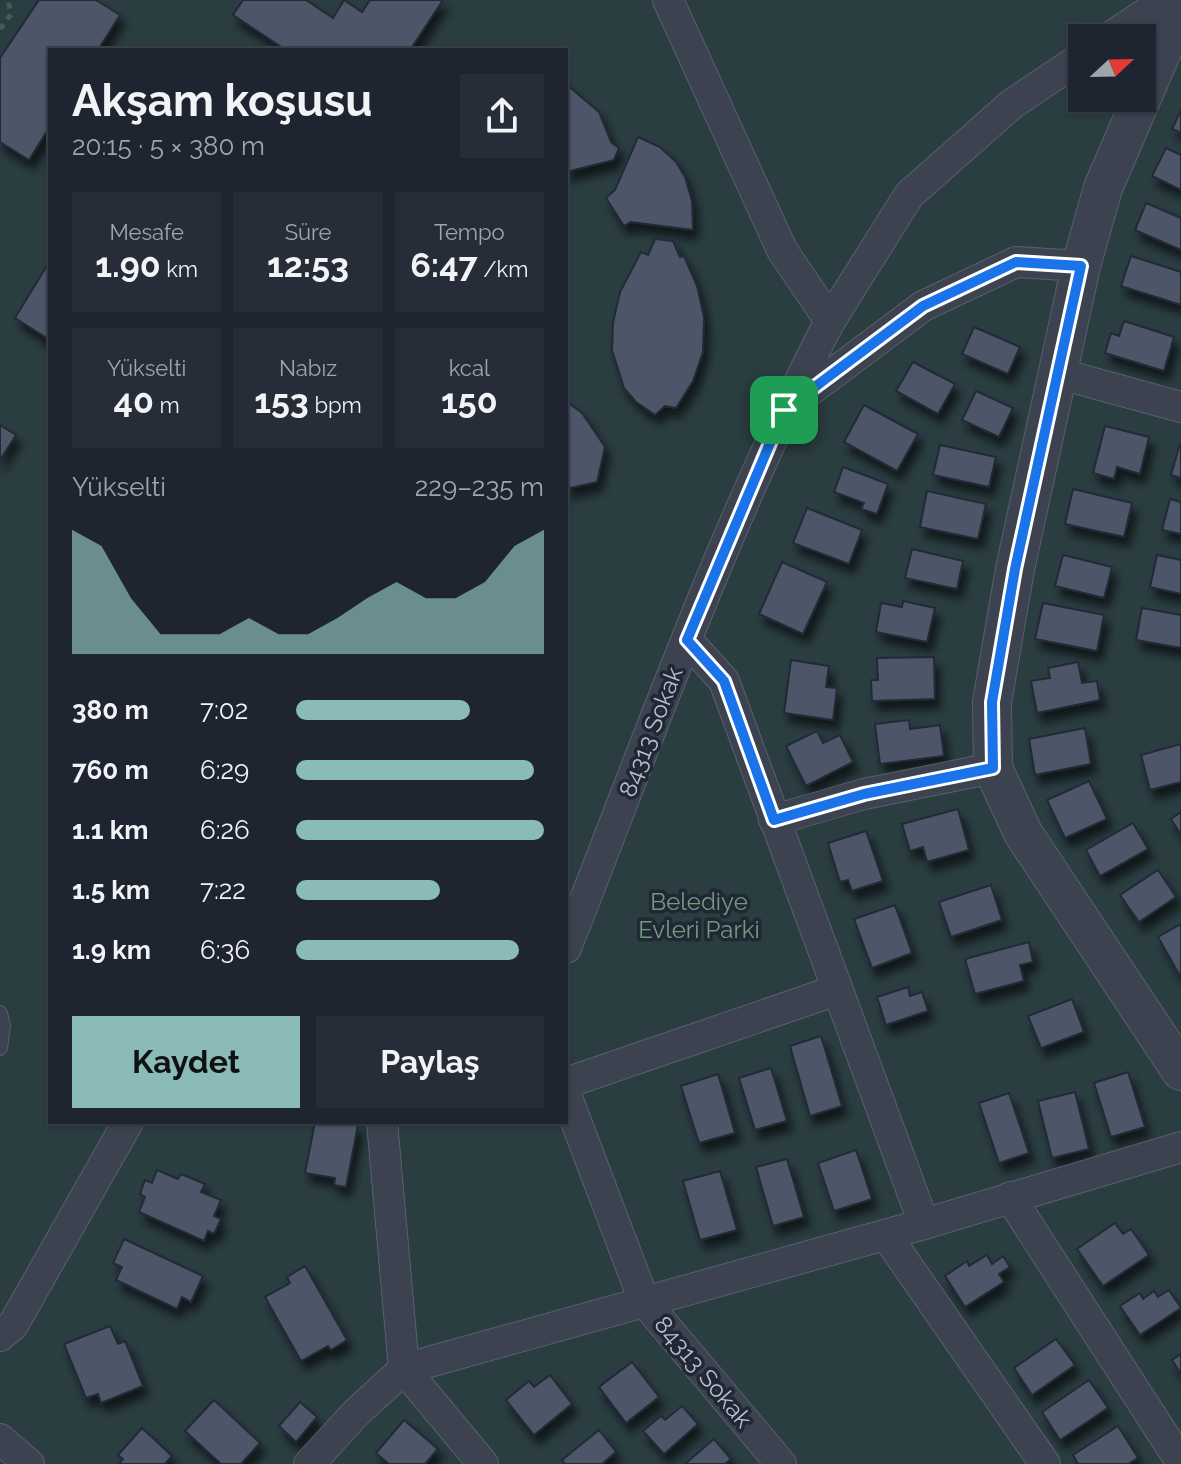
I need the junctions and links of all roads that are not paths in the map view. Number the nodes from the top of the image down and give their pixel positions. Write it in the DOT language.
graph roads {
  1 [pos="668,0"];
  2 [pos="1166,0"];
  3 [pos="1181,7"];
  4 [pos="1130,24"];
  5 [pos="1068,66"];
  6 [pos="1081,266"];
  7 [pos="830,321"];
  8 [pos="1057,373"];
  9 [pos="1181,407"];
  10 [pos="784,410"];
  11 [pos="687,640"];
  12 [pos="993,768"];
  13 [pos="774,820"];
  14 [pos="568,943"];
  15 [pos="837,990"];
  16 [pos="0,1013"];
  17 [pos="0,1048"];
  18 [pos="1181,1071"];
  19 [pos="568,1082"];
  20 [pos="568,1100"];
  21 [pos="127,1124"];
  22 [pos="382,1124"];
  23 [pos="1181,1147"];
  24 [pos="1010,1197"];
  25 [pos="924,1224"];
  26 [pos="886,1235"];
  27 [pos="644,1301"];
  28 [pos="0,1336"];
  29 [pos="404,1369"];
  30 [pos="0,1439"];
  31 [pos="1177,1460"];
  32 [pos="29,1464"];
  33 [pos="309,1464"];
  34 [pos="483,1464"];
  35 [pos="781,1464"];
  36 [pos="1045,1464"];
  1 -- 7 [label="street"];
  2 -- 4 [label="street"];
  3 -- 6 [label="street"];
  5 -- 7 [label="street, 84313 Sokak"];
  6 -- 8 [label="street"];
  6 -- 10 [label="street"];
  7 -- 10 [label="street, 84313 Sokak"];
  8 -- 9 [label="street"];
  8 -- 12 [label="street"];
  10 -- 11 [label="street, 84313 Sokak"];
  11 -- 13 [label="street"];
  11 -- 14 [label="street, 84313 Sokak"];
  12 -- 13 [label="street"];
  12 -- 18 [label="street"];
  13 -- 15 [label="street"];
  15 -- 19 [label="street"];
  15 -- 25 [label="street"];
  16 -- 17 [label="lane"];
  20 -- 27 [label="street, 84313 Sokak"];
  21 -- 28 [label="street"];
  22 -- 29 [label="street"];
  23 -- 24 [label="street"];
  24 -- 25 [label="street"];
  24 -- 31 [label="street"];
  25 -- 26 [label="street"];
  26 -- 27 [label="street"];
  26 -- 36 [label="street"];
  27 -- 29 [label="street"];
  27 -- 35 [label="street, 84313 Sokak"];
  29 -- 33 [label="street"];
  29 -- 34 [label="street"];
  30 -- 32 [label="street"];
}
